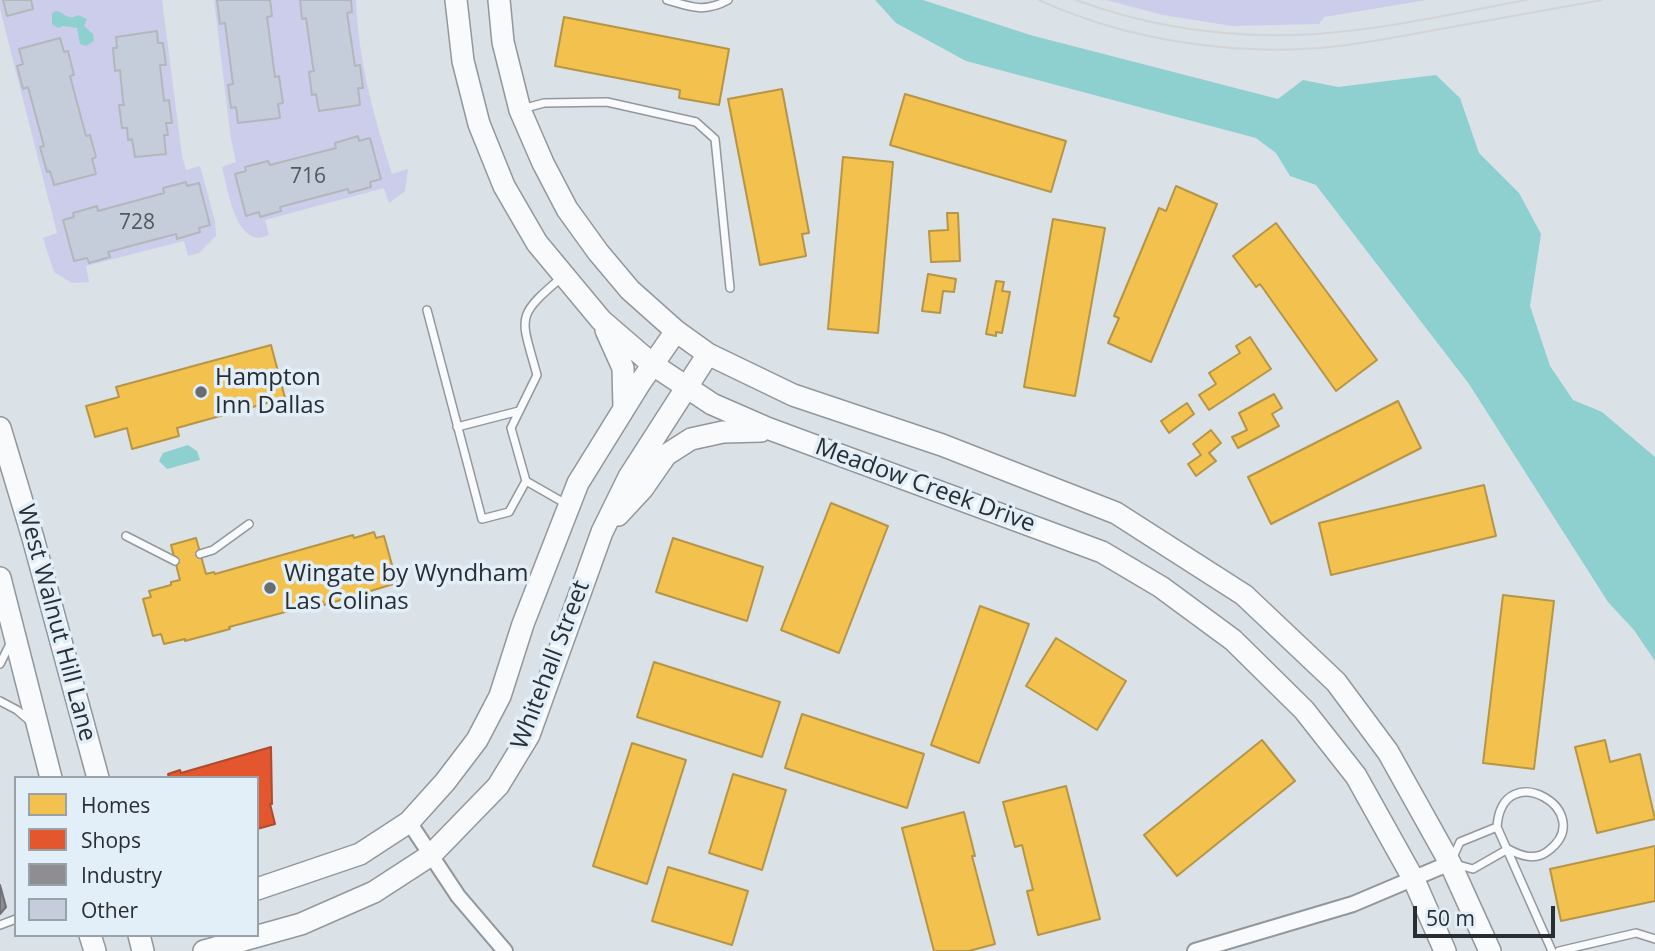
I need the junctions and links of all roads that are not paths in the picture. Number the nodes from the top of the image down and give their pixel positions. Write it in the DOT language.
graph roads {
  1 [pos="456,0"];
  2 [pos="497,0"];
  3 [pos="667,0"];
  4 [pos="728,0"];
  5 [pos="520,110"];
  6 [pos="563,276"];
  7 [pos="730,288"];
  8 [pos="427,310"];
  9 [pos="601,320"];
  10 [pos="676,331"];
  11 [pos="708,354"];
  12 [pos="652,364"];
  13 [pos="685,388"];
  14 [pos="624,408"];
  15 [pos="519,411"];
  16 [pos="457,427"];
  17 [pos="0,428"];
  18 [pos="775,431"];
  19 [pos="526,481"];
  20 [pos="569,505"];
  21 [pos="249,524"];
  22 [pos="602,532"];
  23 [pos="126,536"];
  24 [pos="200,554"];
  25 [pos="175,561"];
  26 [pos="0,578"];
  27 [pos="9,612"];
  28 [pos="0,664"];
  29 [pos="0,701"];
  30 [pos="45,753"];
  31 [pos="51,776"];
  32 [pos="97,776"];
  33 [pos="410,822"];
  34 [pos="1497,827"];
  35 [pos="1508,849"];
  36 [pos="431,855"];
  37 [pos="1450,863"];
  38 [pos="1414,880"];
  39 [pos="259,888"];
  40 [pos="260,935"];
  41 [pos="253,937"];
  42 [pos="257,937"];
  43 [pos="1655,939"];
  44 [pos="205,951"];
  45 [pos="234,951"];
  46 [pos="505,951"];
  47 [pos="1195,951"];
  48 [pos="1445,951"];
  49 [pos="1490,951"];
  50 [pos="1552,951"];
  51 [pos="1559,951"];
  1 -- 6 [label="street, Meadow Creek Drive"];
  2 -- 5 [label="street, Meadow Creek Drive"];
  3 -- 4 [label="lane"];
  5 -- 7 [label="lane"];
  5 -- 10 [label="street, Meadow Creek Drive"];
  6 -- 9 [label="street, Meadow Creek Drive"];
  6 -- 15 [label="lane"];
  8 -- 16 [label="lane"];
  9 -- 12 [label="street, Meadow Creek Drive"];
  9 -- 14 [label="street"];
  10 -- 11 [label="street, Meadow Creek Drive"];
  10 -- 12 [label="street, Whitehall Street"];
  11 -- 13 [label="street, Whitehall Street"];
  11 -- 37 [label="street, Meadow Creek Drive"];
  12 -- 13 [label="street, Meadow Creek Drive"];
  12 -- 14 [label="street, Whitehall Street"];
  13 -- 18 [label="street, Meadow Creek Drive"];
  13 -- 22 [label="street, Whitehall Street"];
  14 -- 20 [label="street, Whitehall Street"];
  15 -- 16 [label="lane"];
  15 -- 19 [label="lane"];
  16 -- 19 [label="lane"];
  17 -- 32 [label="street, West Walnut Hill Lane"];
  18 -- 22 [label="street"];
  18 -- 38 [label="street, Meadow Creek Drive"];
  19 -- 20 [label="lane"];
  20 -- 33 [label="street, Whitehall Street"];
  21 -- 24 [label="lane"];
  22 -- 36 [label="street, Whitehall Street"];
  23 -- 25 [label="lane"];
  26 -- 27 [label="street, West Walnut Hill Lane"];
  27 -- 28 [label="lane"];
  27 -- 30 [label="street, West Walnut Hill Lane"];
  29 -- 30 [label="lane"];
  30 -- 31 [label="street, West Walnut Hill Lane"];
  33 -- 36 [label="street"];
  33 -- 39 [label="street, Whitehall Street"];
  34 -- 35 [label="lane"];
  34 -- 35 [label="lane"];
  34 -- 37 [label="lane"];
  35 -- 37 [label="lane"];
  35 -- 50 [label="lane"];
  36 -- 40 [label="street, Whitehall Street"];
  36 -- 46 [label="street"];
  37 -- 38 [label="street"];
  37 -- 49 [label="street, Meadow Creek Drive"];
  38 -- 47 [label="street"];
  38 -- 48 [label="street, Meadow Creek Drive"];
  41 -- 44 [label="street, Whitehall Street"];
  42 -- 45 [label="street"];
  43 -- 51 [label="lane"];
}
